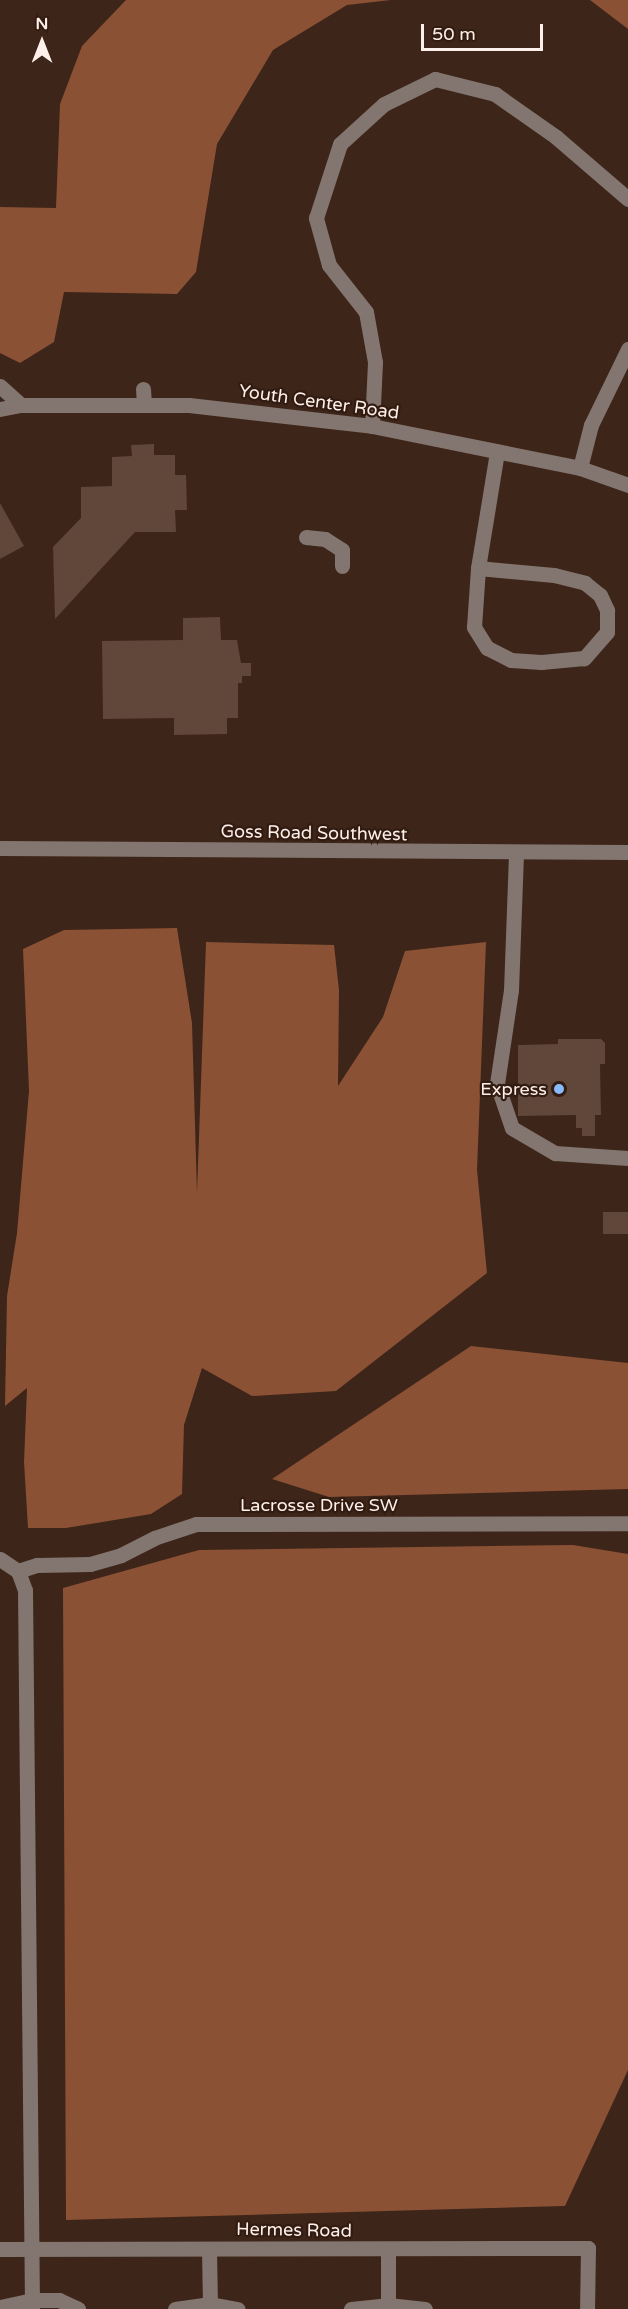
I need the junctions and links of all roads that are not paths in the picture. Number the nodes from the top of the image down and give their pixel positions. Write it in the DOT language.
graph roads {
  1 [pos="628,199"];
  2 [pos="628,349"];
  3 [pos="0,386"];
  4 [pos="143,389"];
  5 [pos="21,405"];
  6 [pos="144,405"];
  7 [pos="0,409"];
  8 [pos="372,426"];
  9 [pos="497,452"];
  10 [pos="580,468"];
  11 [pos="628,485"];
  12 [pos="306,537"];
  13 [pos="342,566"];
  14 [pos="478,568"];
  15 [pos="0,848"];
  16 [pos="628,852"];
  17 [pos="516,854"];
  18 [pos="628,1158"];
  19 [pos="628,1523"];
  20 [pos="0,1559"];
  21 [pos="18,1571"];
  22 [pos="31,2248"];
  23 [pos="0,2249"];
  24 [pos="209,2249"];
  25 [pos="388,2250"];
  26 [pos="32,2305"];
  27 [pos="209,2306"];
  28 [pos="0,2307"];
  29 [pos="388,2307"];
  30 [pos="78,2309"];
  31 [pos="175,2309"];
  32 [pos="238,2309"];
  33 [pos="351,2309"];
  34 [pos="425,2309"];
  35 [pos="587,2309"];
  1 -- 8 [label="street"];
  2 -- 10 [label="street"];
  3 -- 5 [label="street"];
  4 -- 6 [label="street"];
  5 -- 6 [label="street, Youth Center Road"];
  5 -- 7 [label="street, Youth Center Road"];
  6 -- 8 [label="street, Youth Center Road"];
  8 -- 9 [label="street, Youth Center Road"];
  9 -- 10 [label="street, Youth Center Road"];
  9 -- 14 [label="street"];
  10 -- 11 [label="street, Youth Center Road"];
  12 -- 13 [label="street"];
  14 -- 14 [label="street"];
  15 -- 17 [label="street, Goss Road Southwest"];
  16 -- 17 [label="street, Goss Road Southwest"];
  17 -- 18 [label="street"];
  19 -- 21 [label="street, Lacrosse Drive SW"];
  20 -- 21 [label="street"];
  21 -- 22 [label="street"];
  22 -- 23 [label="street, Hermes Road"];
  22 -- 24 [label="street, Hermes Road"];
  22 -- 26 [label="street"];
  24 -- 25 [label="street, Hermes Road"];
  24 -- 27 [label="street"];
  25 -- 29 [label="street"];
  25 -- 35 [label="street, Hermes Road"];
  26 -- 28 [label="street"];
  26 -- 30 [label="street"];
  27 -- 31 [label="street"];
  27 -- 32 [label="street"];
  29 -- 33 [label="street"];
  29 -- 34 [label="street"];
}
